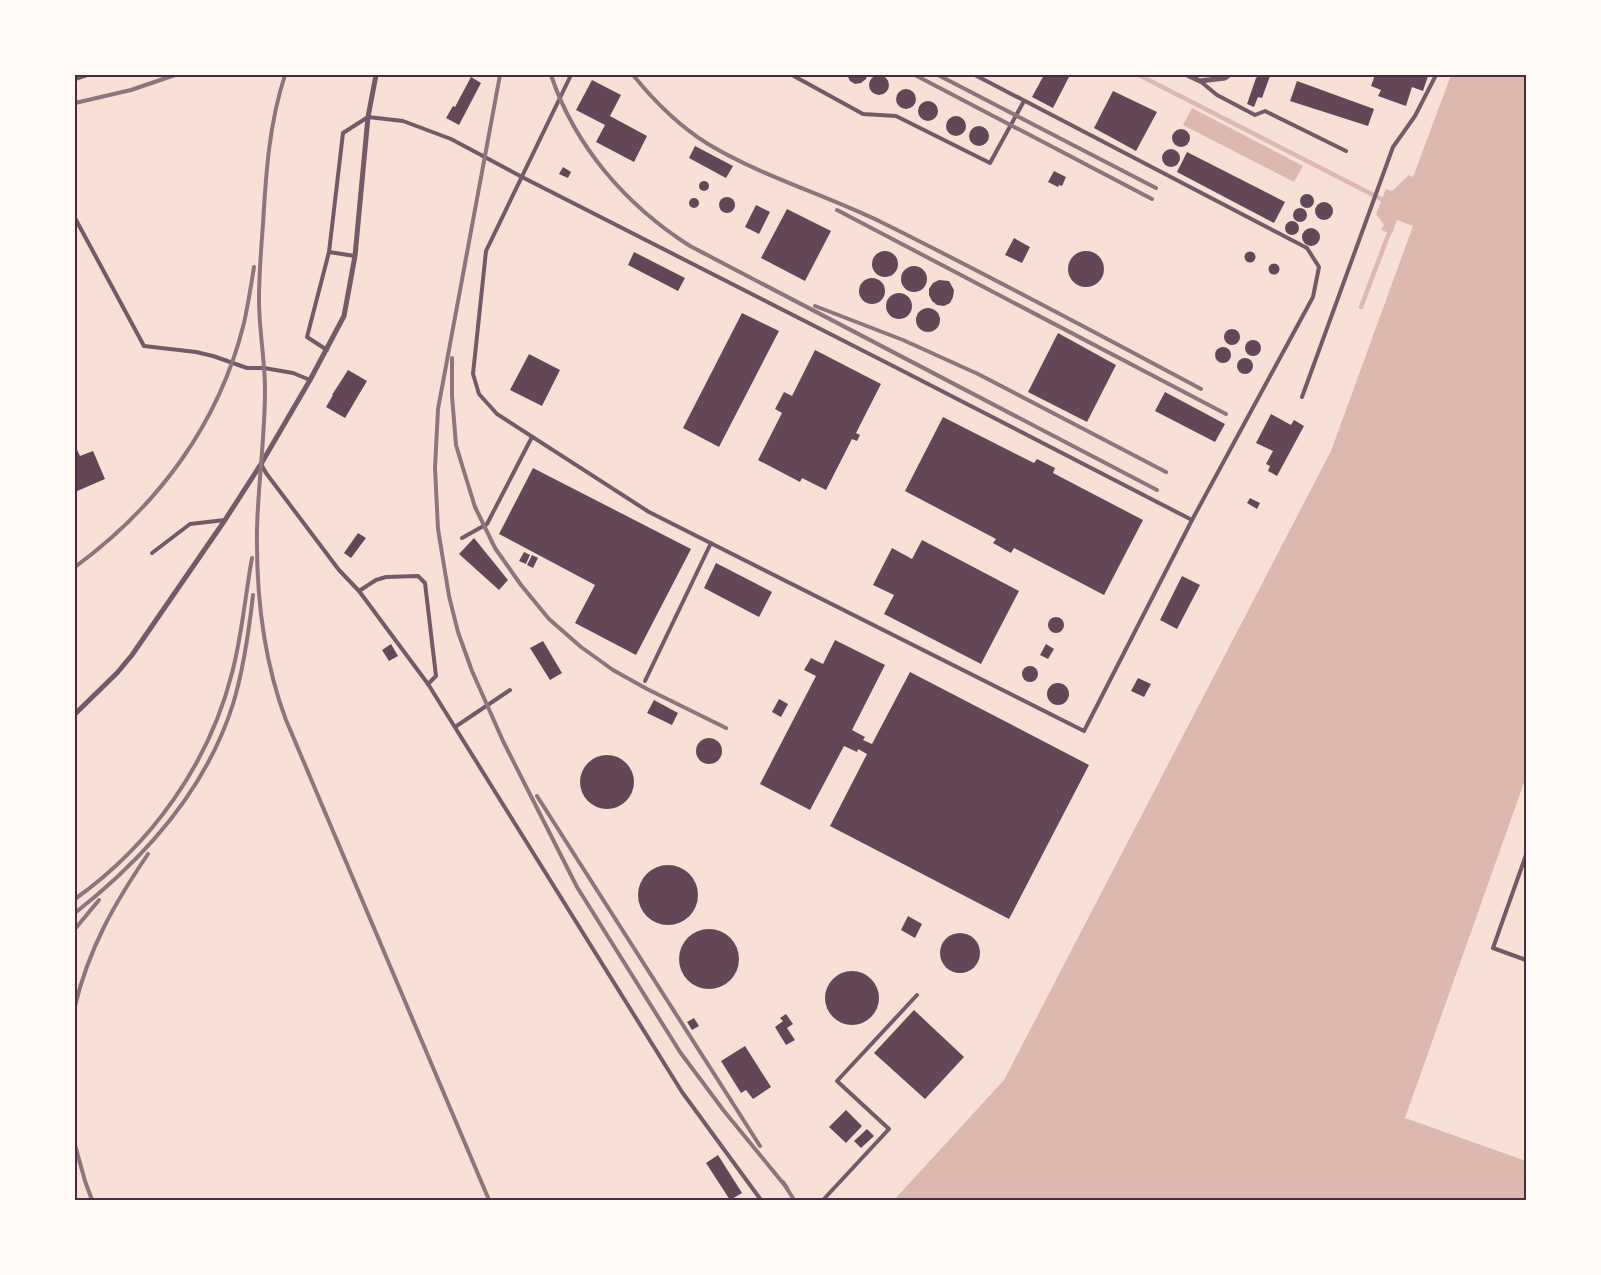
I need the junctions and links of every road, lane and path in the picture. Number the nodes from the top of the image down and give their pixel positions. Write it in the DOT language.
graph roads {
  1 [pos="87,75"];
  2 [pos="376,75"];
  3 [pos="571,75"];
  4 [pos="792,75"];
  5 [pos="975,75"];
  6 [pos="1187,75"];
  7 [pos="1229,75"];
  8 [pos="1435,76"];
  9 [pos="75,79"];
  10 [pos="1200,82"];
  11 [pos="1024,101"];
  12 [pos="368,117"];
  13 [pos="1346,151"];
  14 [pos="522,177"];
  15 [pos="75,218"];
  16 [pos="329,252"];
  17 [pos="355,256"];
  18 [pos="327,350"];
  19 [pos="310,380"];
  20 [pos="1302,397"];
  21 [pos="532,437"];
  22 [pos="261,464"];
  23 [pos="225,520"];
  24 [pos="1192,520"];
  25 [pos="462,538"];
  26 [pos="712,543"];
  27 [pos="152,553"];
  28 [pos="358,591"];
  29 [pos="645,681"];
  30 [pos="428,684"];
  31 [pos="510,690"];
  32 [pos="75,714"];
  33 [pos="455,727"];
  34 [pos="1526,855"];
  35 [pos="1526,960"];
  36 [pos="917,995"];
  37 [pos="761,1200"];
  38 [pos="823,1200"];
  1 -- 9 [label="lane"];
  2 -- 12 [label="street"];
  3 -- 14 [label="lane"];
  4 -- 11 [label="lane"];
  5 -- 11 [label="lane"];
  6 -- 10 [label="street"];
  7 -- 10 [label="street"];
  8 -- 20 [label="lane"];
  10 -- 13 [label="lane"];
  11 -- 24 [label="lane"];
  12 -- 14 [label="lane"];
  12 -- 16 [label="lane"];
  12 -- 17 [label="street"];
  14 -- 21 [label="lane"];
  14 -- 24 [label="lane"];
  15 -- 19 [label="lane"];
  16 -- 17 [label="lane"];
  16 -- 18 [label="lane"];
  17 -- 18 [label="street"];
  18 -- 19 [label="street"];
  19 -- 22 [label="street"];
  21 -- 25 [label="lane"];
  21 -- 26 [label="lane"];
  22 -- 23 [label="street"];
  22 -- 28 [label="lane"];
  23 -- 27 [label="lane"];
  23 -- 32 [label="street"];
  24 -- 26 [label="lane"];
  26 -- 29 [label="lane"];
  28 -- 30 [label="lane"];
  28 -- 30 [label="lane"];
  30 -- 33 [label="lane"];
  31 -- 33 [label="lane"];
  33 -- 37 [label="lane"];
  34 -- 35 [label="lane"];
  36 -- 38 [label="lane"];
}
